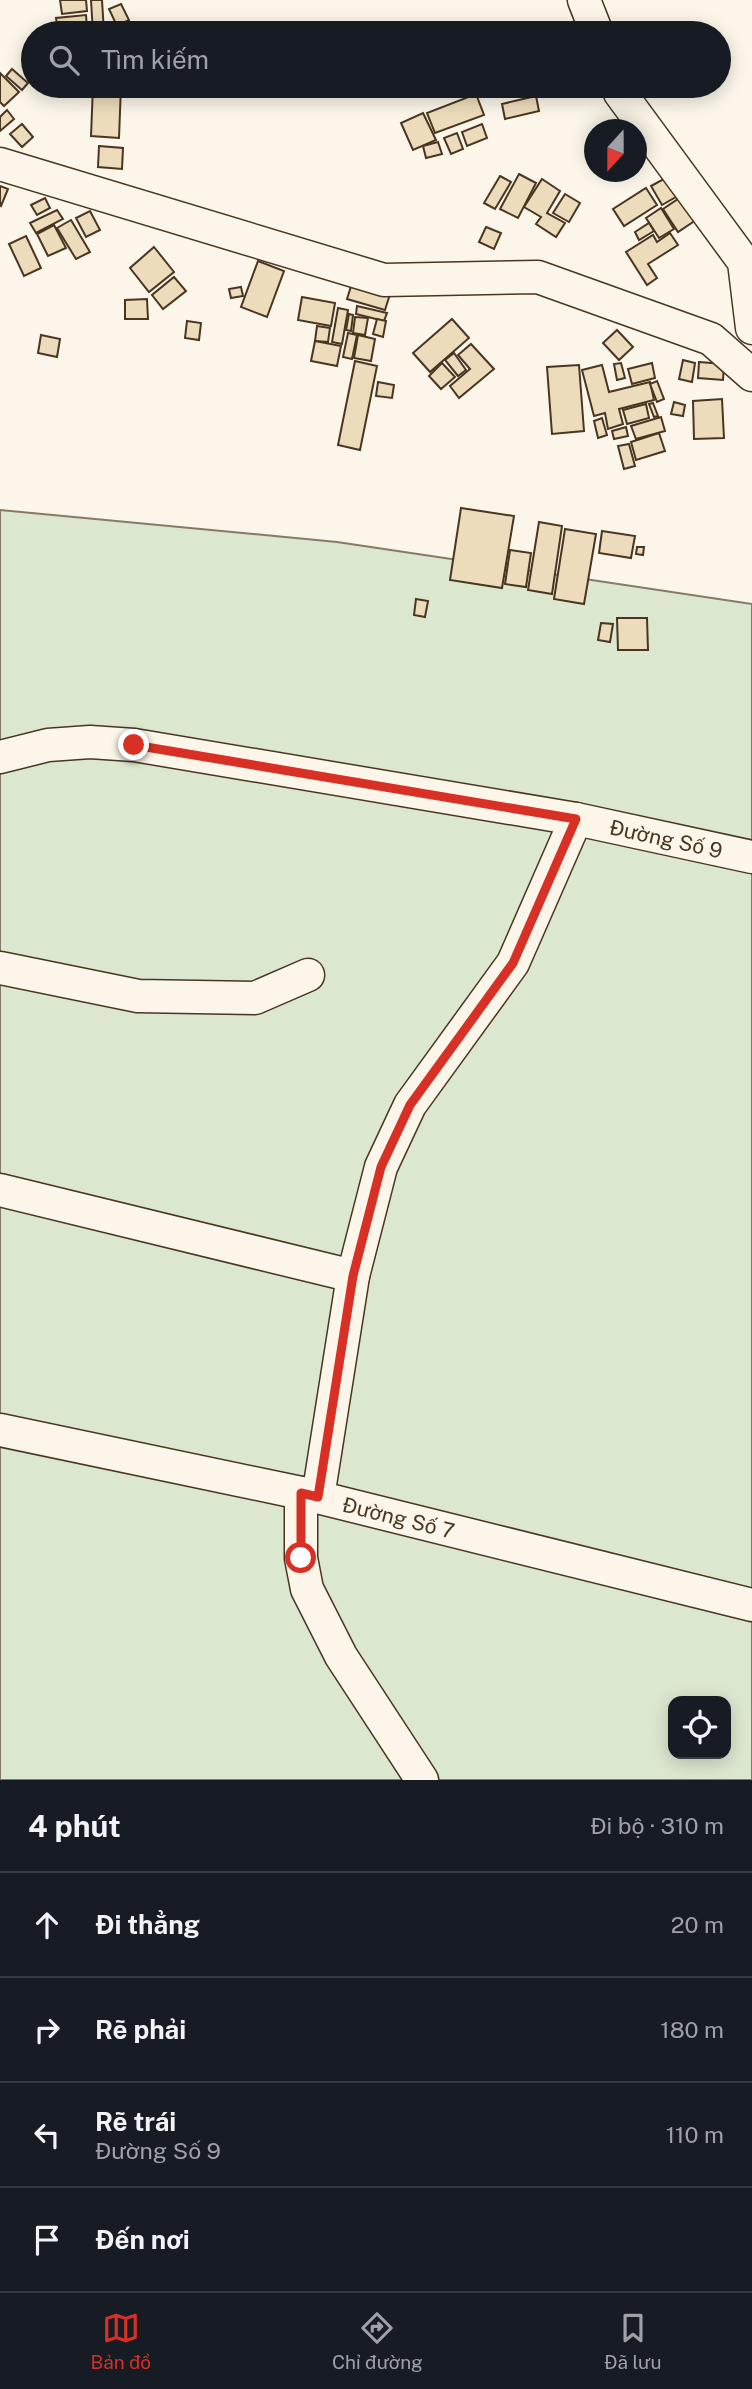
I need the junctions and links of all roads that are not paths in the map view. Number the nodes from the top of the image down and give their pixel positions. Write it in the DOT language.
graph roads {
  1 [pos="584,0"];
  2 [pos="592,21"];
  3 [pos="624,98"];
  4 [pos="0,164"];
  5 [pos="752,328"];
  6 [pos="752,375"];
  7 [pos="0,757"];
  8 [pos="576,819"];
  9 [pos="752,857"];
  10 [pos="0,968"];
  11 [pos="308,975"];
  12 [pos="0,1190"];
  13 [pos="353,1276"];
  14 [pos="0,1430"];
  15 [pos="309,1495"];
  16 [pos="752,1605"];
  17 [pos="422,1780"];
  1 -- 2 [label="street"];
  3 -- 5 [label="street"];
  4 -- 6 [label="street"];
  7 -- 8 [label="street, Đường Số 9"];
  8 -- 9 [label="street, Đường Số 9"];
  8 -- 13 [label="street"];
  10 -- 11 [label="street"];
  12 -- 13 [label="street"];
  13 -- 15 [label="street"];
  14 -- 15 [label="street, Đường Số 7"];
  15 -- 16 [label="street, Đường Số 7"];
  15 -- 17 [label="street"];
}
